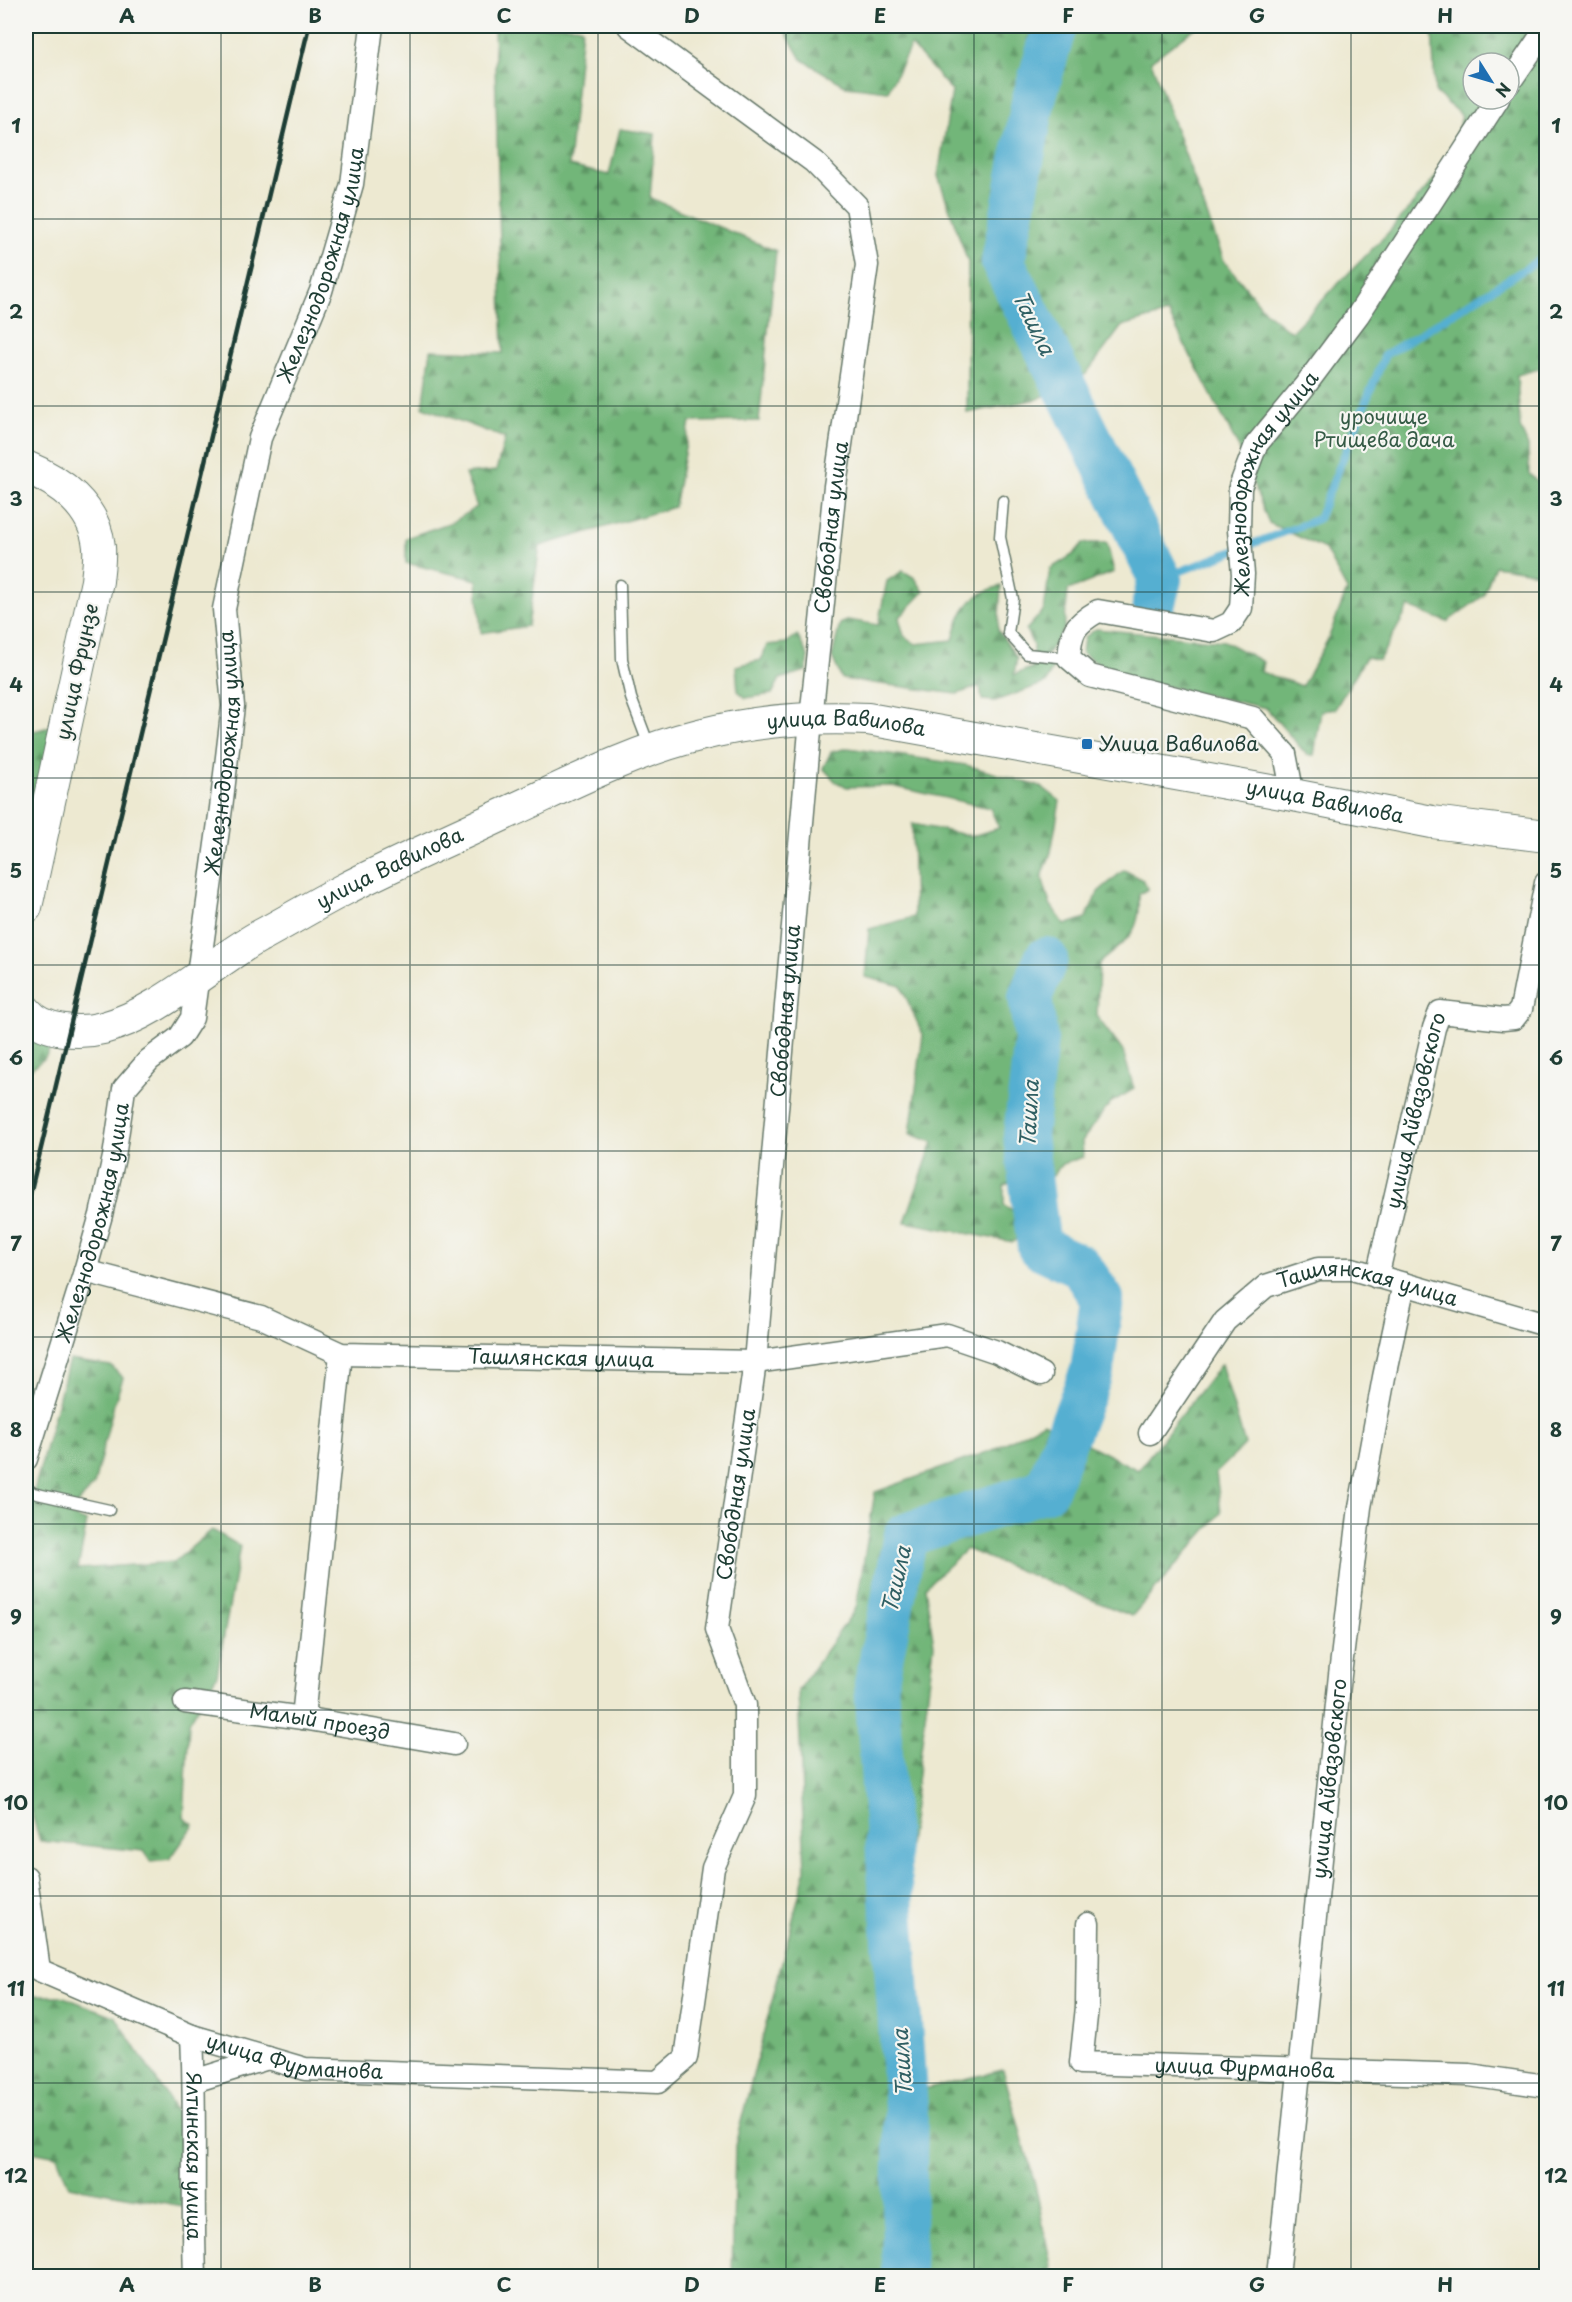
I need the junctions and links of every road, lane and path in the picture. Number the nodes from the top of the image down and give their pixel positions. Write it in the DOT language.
graph roads {
  1 [pos="372,26"];
  2 [pos="629,26"];
  3 [pos="1546,29"];
  4 [pos="1521,65"];
  5 [pos="1490,111"];
  6 [pos="26,467"];
  7 [pos="1003,501"];
  8 [pos="620,585"];
  9 [pos="1070,658"];
  10 [pos="811,718"];
  11 [pos="651,751"];
  12 [pos="1293,795"];
  13 [pos="1546,836"];
  14 [pos="1546,883"];
  15 [pos="26,907"];
  16 [pos="197,977"];
  17 [pos="26,1011"];
  18 [pos="86,1271"];
  19 [pos="1377,1277"];
  20 [pos="1404,1284"];
  21 [pos="1546,1324"];
  22 [pos="341,1354"];
  23 [pos="755,1362"];
  24 [pos="1041,1374"];
  25 [pos="1150,1433"];
  26 [pos="26,1462"];
  27 [pos="26,1487"];
  28 [pos="109,1510"];
  29 [pos="185,1702"];
  30 [pos="303,1718"];
  31 [pos="454,1744"];
  32 [pos="26,1877"];
  33 [pos="1088,1924"];
  34 [pos="192,2036"];
  35 [pos="268,2058"];
  36 [pos="1300,2071"];
  37 [pos="194,2081"];
  38 [pos="658,2082"];
  39 [pos="1546,2086"];
  40 [pos="195,2277"];
  41 [pos="1278,2277"];
  1 -- 16 [label="street, Железнодорожная улица"];
  2 -- 10 [label="street, Свободная улица"];
  3 -- 4 [label="street"];
  5 -- 9 [label="street, Железнодорожная улица"];
  6 -- 15 [label="main road, улица Фрунзе"];
  7 -- 9 [label="lane"];
  8 -- 11 [label="lane"];
  9 -- 12 [label="street"];
  10 -- 11 [label="main road, улица Вавилова"];
  10 -- 12 [label="main road, улица Вавилова"];
  10 -- 23 [label="street, Свободная улица"];
  11 -- 16 [label="main road, улица Вавилова"];
  12 -- 13 [label="main road, улица Вавилова"];
  14 -- 19 [label="street, улица Айвазовского"];
  16 -- 17 [label="main road"];
  16 -- 18 [label="street, Железнодорожная улица"];
  18 -- 22 [label="street, Ташлянская улица"];
  18 -- 26 [label="street, Железнодорожная улица"];
  19 -- 20 [label="street, Ташлянская улица"];
  19 -- 25 [label="street, Ташлянская улица"];
  20 -- 21 [label="street, Ташлянская улица"];
  20 -- 36 [label="street, улица Айвазовского"];
  22 -- 23 [label="street, Ташлянская улица"];
  22 -- 30 [label="street"];
  23 -- 24 [label="street, Ташлянская улица"];
  23 -- 38 [label="street, Свободная улица"];
  27 -- 28 [label="lane"];
  29 -- 30 [label="street, Малый проезд"];
  30 -- 31 [label="street, Малый проезд"];
  32 -- 34 [label="street, улица Фурманова"];
  33 -- 36 [label="street, улица Фурманова"];
  34 -- 35 [label="street, улица Фурманова"];
  34 -- 37 [label="street, Ялтинская улица"];
  35 -- 37 [label="street"];
  35 -- 38 [label="street, улица Фурманова"];
  36 -- 39 [label="street, улица Фурманова"];
  36 -- 41 [label="street, улица Айвазовского"];
  37 -- 40 [label="street, Ялтинская улица"];
}
